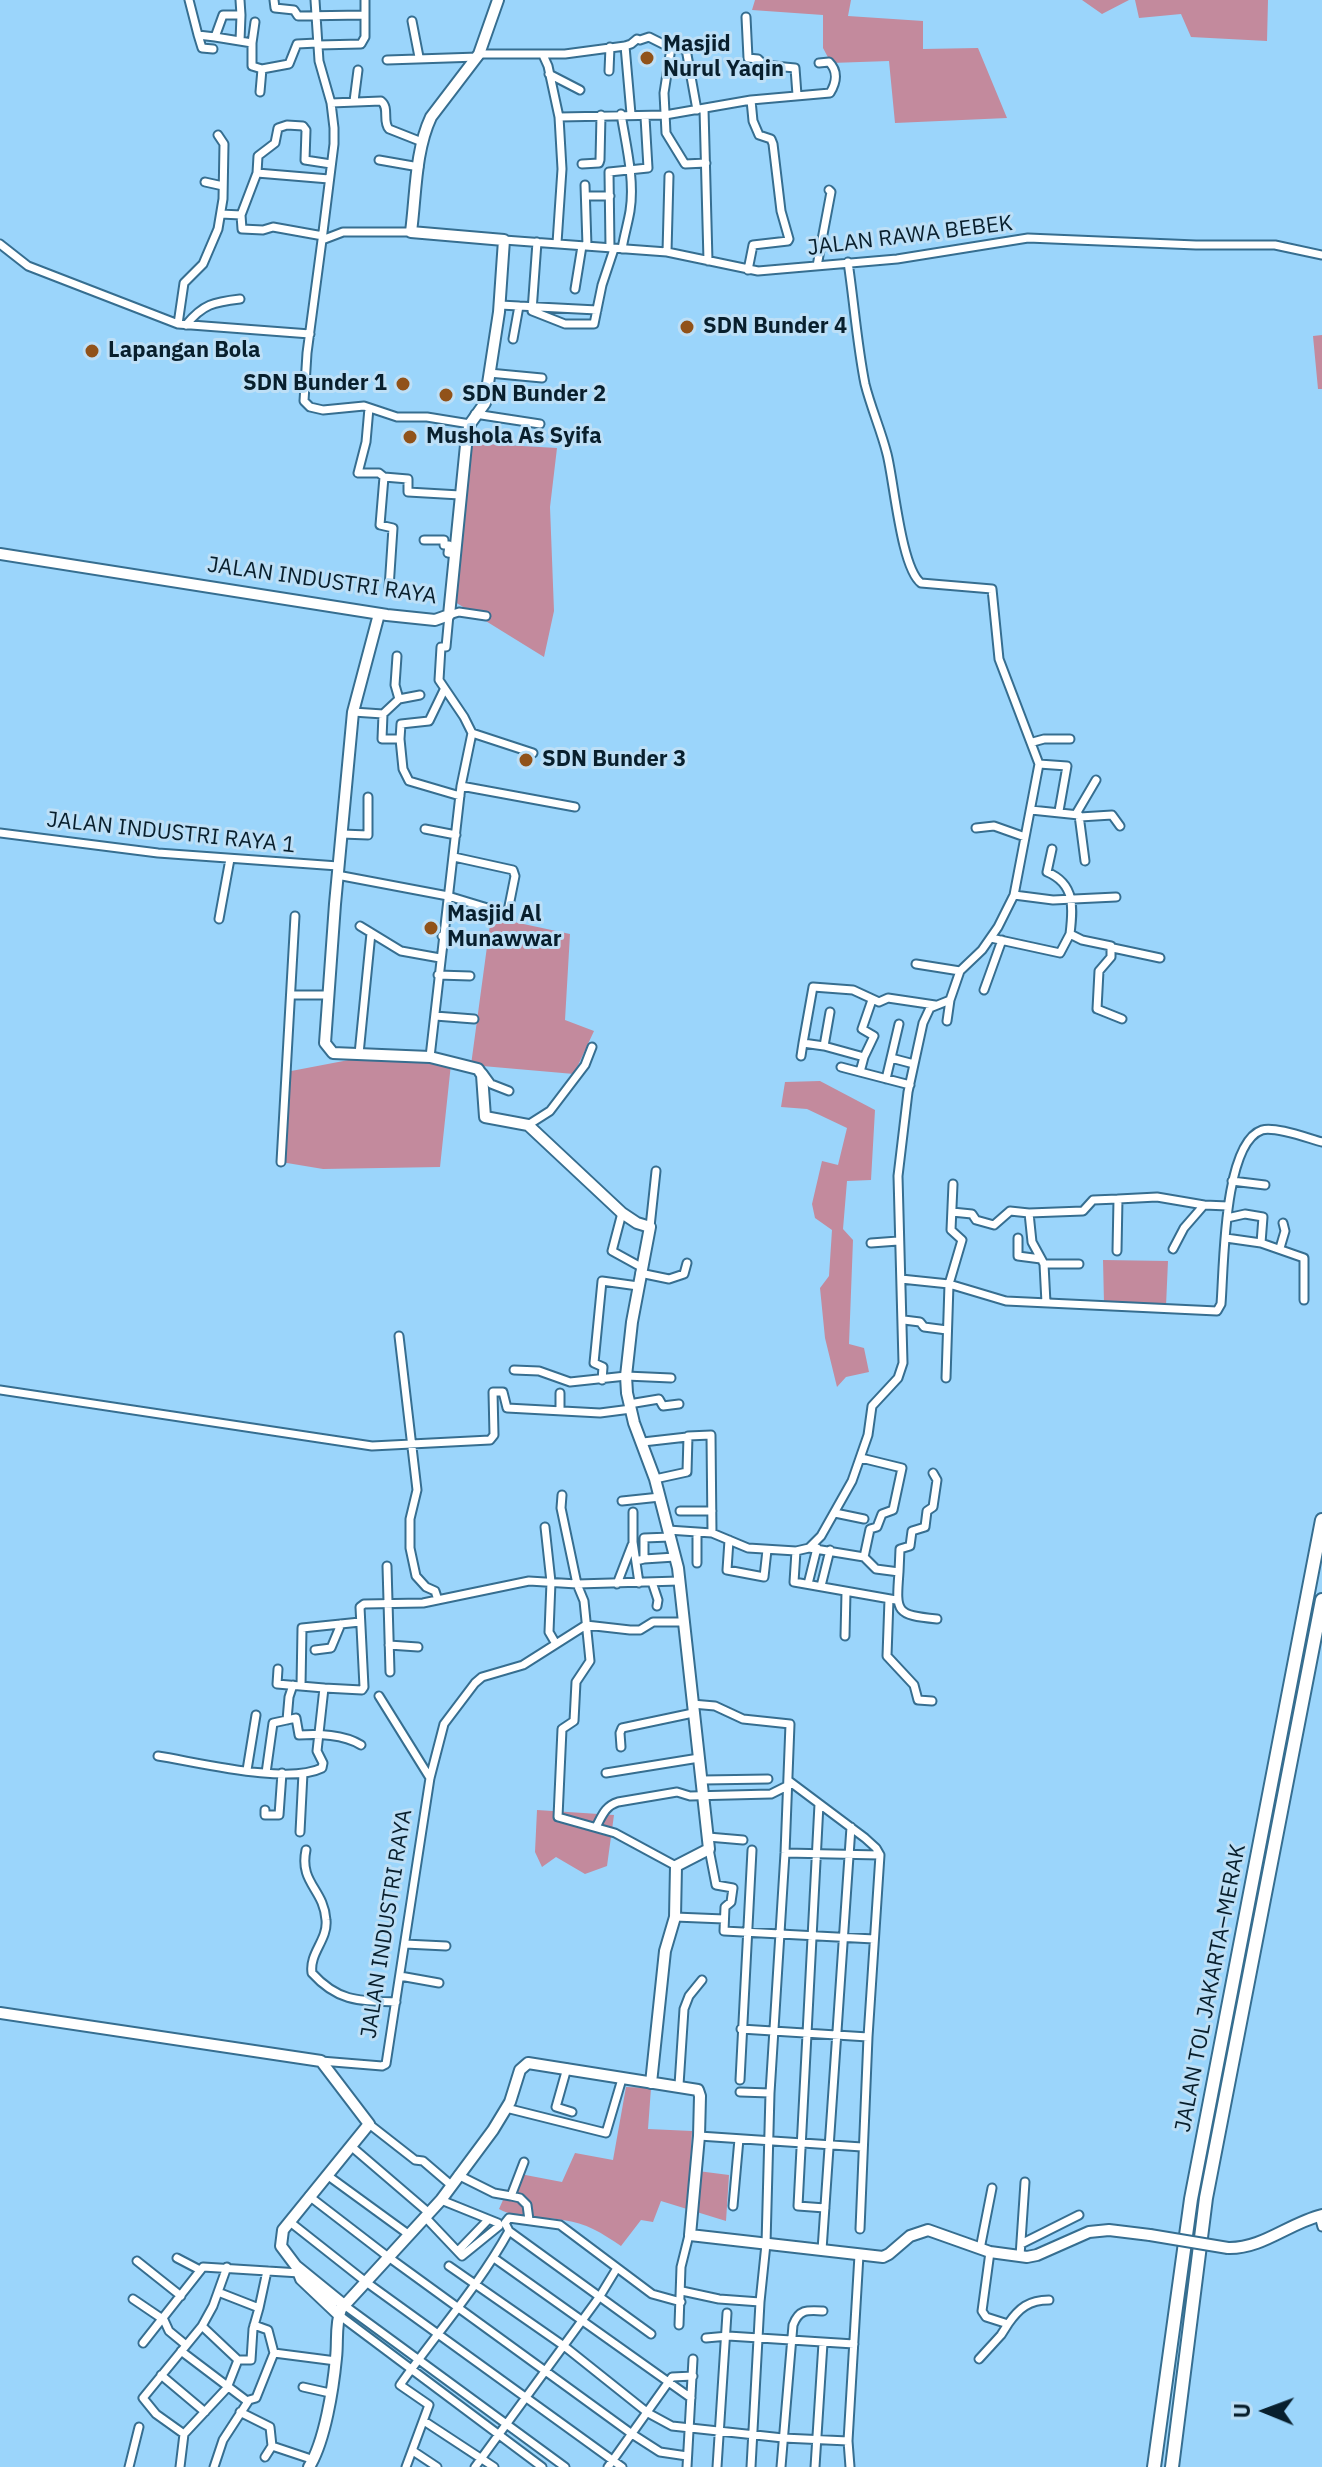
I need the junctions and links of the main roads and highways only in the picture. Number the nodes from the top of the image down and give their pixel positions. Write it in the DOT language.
graph roads {
  1 [pos="1322,1520"];
  2 [pos="1322,1600"];
  3 [pos="1154,2467"];
  4 [pos="1172,2467"];
  1 -- 3 [label="highway, JALAN TOL JAKARTA–MERAK"];
  2 -- 4 [label="highway, JALAN TOL JAKARTA–MERAK"];
}
